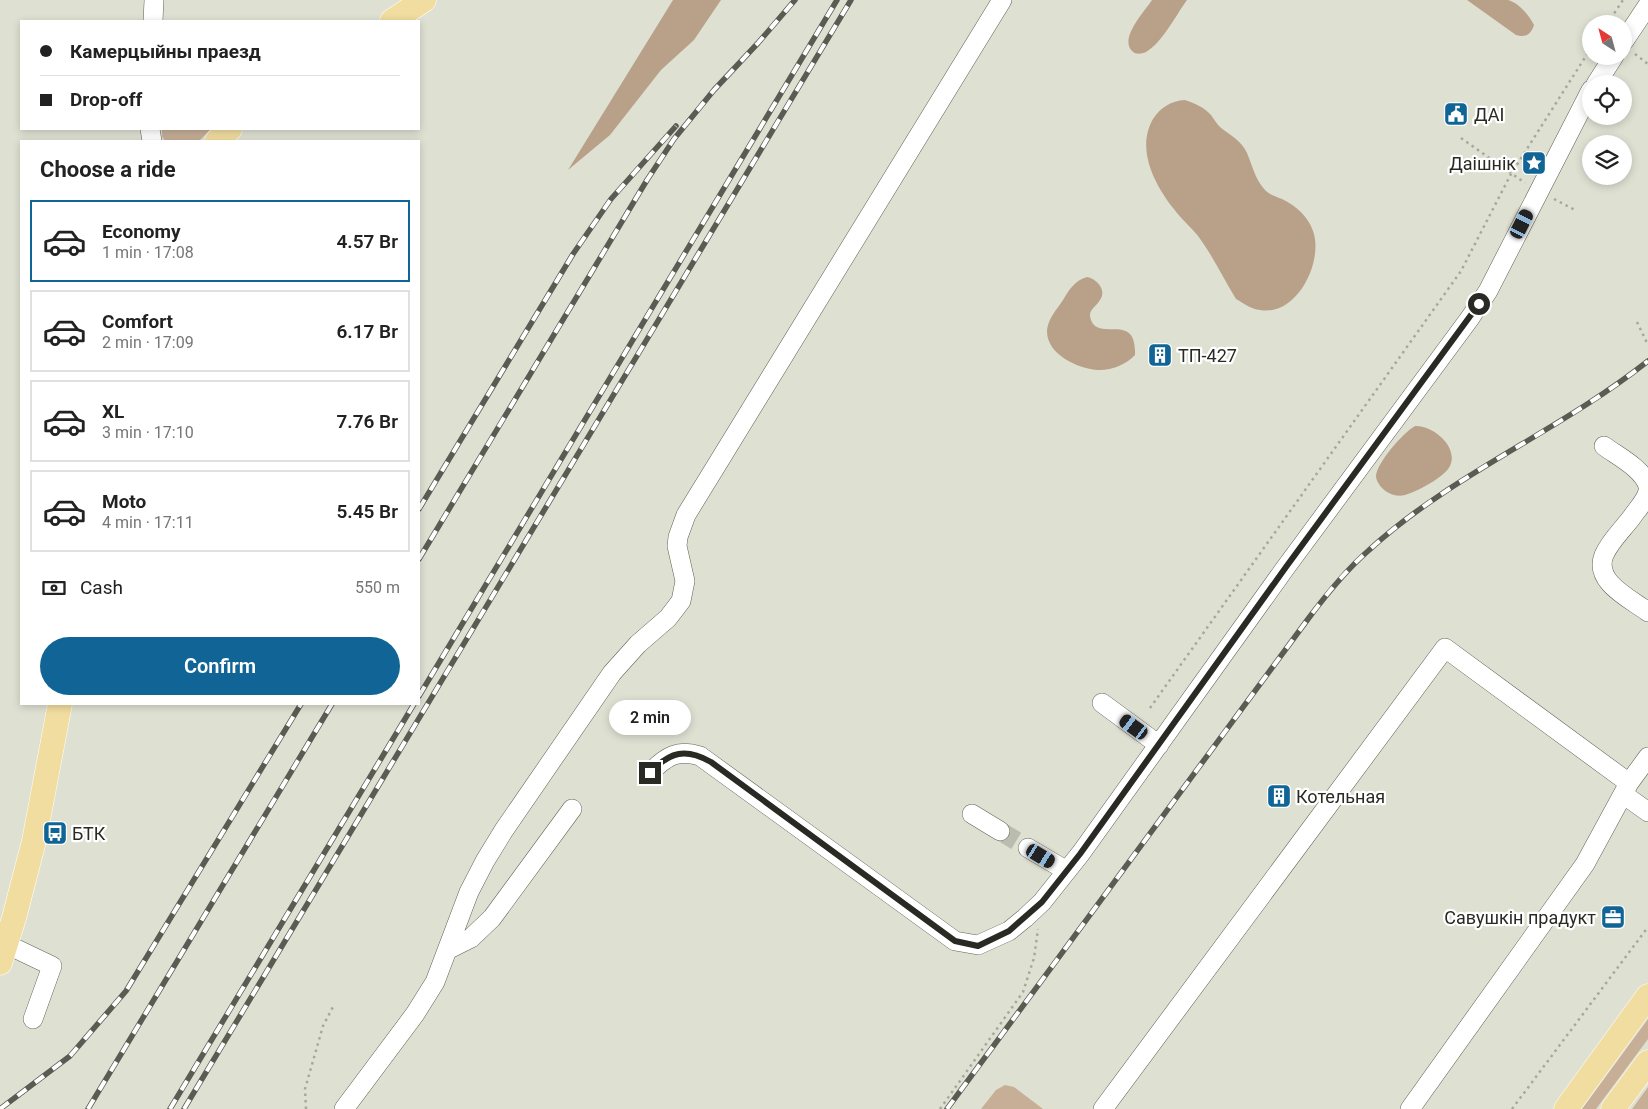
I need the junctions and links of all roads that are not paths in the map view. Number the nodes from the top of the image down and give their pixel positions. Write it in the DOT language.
graph roads {
  1 [pos="154,0"];
  2 [pos="424,0"];
  3 [pos="1002,0"];
  4 [pos="1648,5"];
  5 [pos="153,20"];
  6 [pos="394,20"];
  7 [pos="1632,32"];
  8 [pos="1582,107"];
  9 [pos="229,130"];
  10 [pos="218,140"];
  11 [pos="1604,446"];
  12 [pos="1648,486"];
  13 [pos="1648,491"];
  14 [pos="1648,612"];
  15 [pos="1102,703"];
  16 [pos="60,705"];
  17 [pos="1160,745"];
  18 [pos="1648,757"];
  19 [pos="650,773"];
  20 [pos="1626,788"];
  21 [pos="572,809"];
  22 [pos="1648,812"];
  23 [pos="972,814"];
  24 [pos="1000,831"];
  25 [pos="1028,848"];
  26 [pos="1066,871"];
  27 [pos="449,948"];
  28 [pos="3,953"];
  29 [pos="1648,996"];
  30 [pos="33,1019"];
  31 [pos="1648,1062"];
  32 [pos="344,1109"];
  33 [pos="1103,1109"];
  34 [pos="1410,1109"];
  35 [pos="1566,1109"];
  36 [pos="1613,1109"];
  1 -- 5 [label="street"];
  2 -- 6 [label="main road"];
  3 -- 27 [label="street"];
  4 -- 7 [label="street"];
  8 -- 17 [label="street"];
  9 -- 10 [label="main road"];
  11 -- 12 [label="street"];
  13 -- 14 [label="street"];
  15 -- 17 [label="street"];
  16 -- 28 [label="main road"];
  17 -- 26 [label="street"];
  18 -- 20 [label="street"];
  19 -- 26 [label="street"];
  20 -- 22 [label="street"];
  20 -- 33 [label="street"];
  20 -- 34 [label="street"];
  21 -- 27 [label="street"];
  23 -- 24 [label="street"];
  25 -- 26 [label="street"];
  27 -- 32 [label="street"];
  28 -- 30 [label="street"];
  29 -- 35 [label="main road"];
  31 -- 36 [label="main road"];
}
